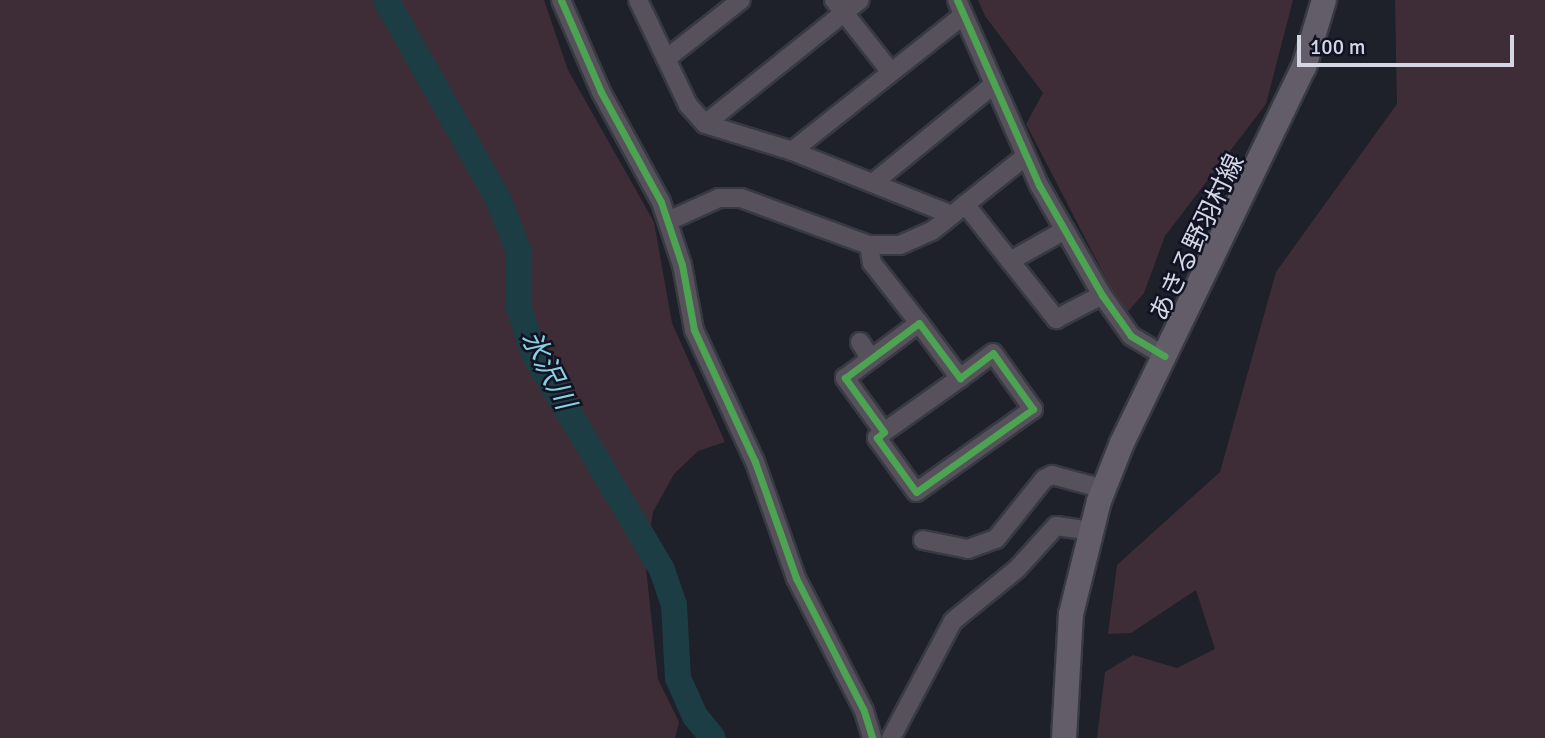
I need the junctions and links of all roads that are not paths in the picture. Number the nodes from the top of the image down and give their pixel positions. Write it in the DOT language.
graph roads {
  1 [pos="561,0"];
  2 [pos="638,0"];
  3 [pos="741,0"];
  4 [pos="860,0"];
  5 [pos="1324,0"];
  6 [pos="839,6"];
  7 [pos="959,8"];
  8 [pos="666,60"];
  9 [pos="890,71"];
  10 [pos="993,85"];
  11 [pos="705,124"];
  12 [pos="792,151"];
  13 [pos="1026,156"];
  14 [pos="873,183"];
  15 [pos="959,210"];
  16 [pos="668,221"];
  17 [pos="1065,230"];
  18 [pos="869,245"];
  19 [pos="1010,261"];
  20 [pos="1101,295"];
  21 [pos="919,323"];
  22 [pos="860,342"];
  23 [pos="1164,356"];
  24 [pos="871,359"];
  25 [pos="960,378"];
  26 [pos="884,432"];
  27 [pos="1104,489"];
  28 [pos="1090,531"];
  29 [pos="923,540"];
  30 [pos="872,738"];
  31 [pos="891,738"];
  32 [pos="1064,738"];
  1 -- 16 [label="street"];
  2 -- 8 [label="street"];
  3 -- 8 [label="street"];
  4 -- 6 [label="street"];
  5 -- 23 [label="main road, あきる野羽村線"];
  6 -- 9 [label="street"];
  6 -- 11 [label="street"];
  7 -- 9 [label="street"];
  7 -- 10 [label="street"];
  8 -- 11 [label="street"];
  9 -- 12 [label="street"];
  10 -- 13 [label="street"];
  10 -- 14 [label="street"];
  11 -- 12 [label="street"];
  12 -- 14 [label="street"];
  13 -- 15 [label="street"];
  13 -- 17 [label="street"];
  14 -- 15 [label="street"];
  15 -- 18 [label="street"];
  15 -- 19 [label="street"];
  16 -- 18 [label="street"];
  16 -- 30 [label="street"];
  17 -- 19 [label="street"];
  17 -- 20 [label="street"];
  18 -- 21 [label="street"];
  19 -- 20 [label="street"];
  20 -- 23 [label="street"];
  21 -- 24 [label="street"];
  21 -- 25 [label="street"];
  22 -- 24 [label="street"];
  23 -- 27 [label="main road, あきる野羽村線"];
  24 -- 26 [label="street"];
  25 -- 26 [label="street"];
  25 -- 26 [label="street"];
  27 -- 28 [label="main road, あきる野羽村線"];
  27 -- 29 [label="street"];
  28 -- 31 [label="street"];
  28 -- 32 [label="main road, あきる野羽村線"];
}
